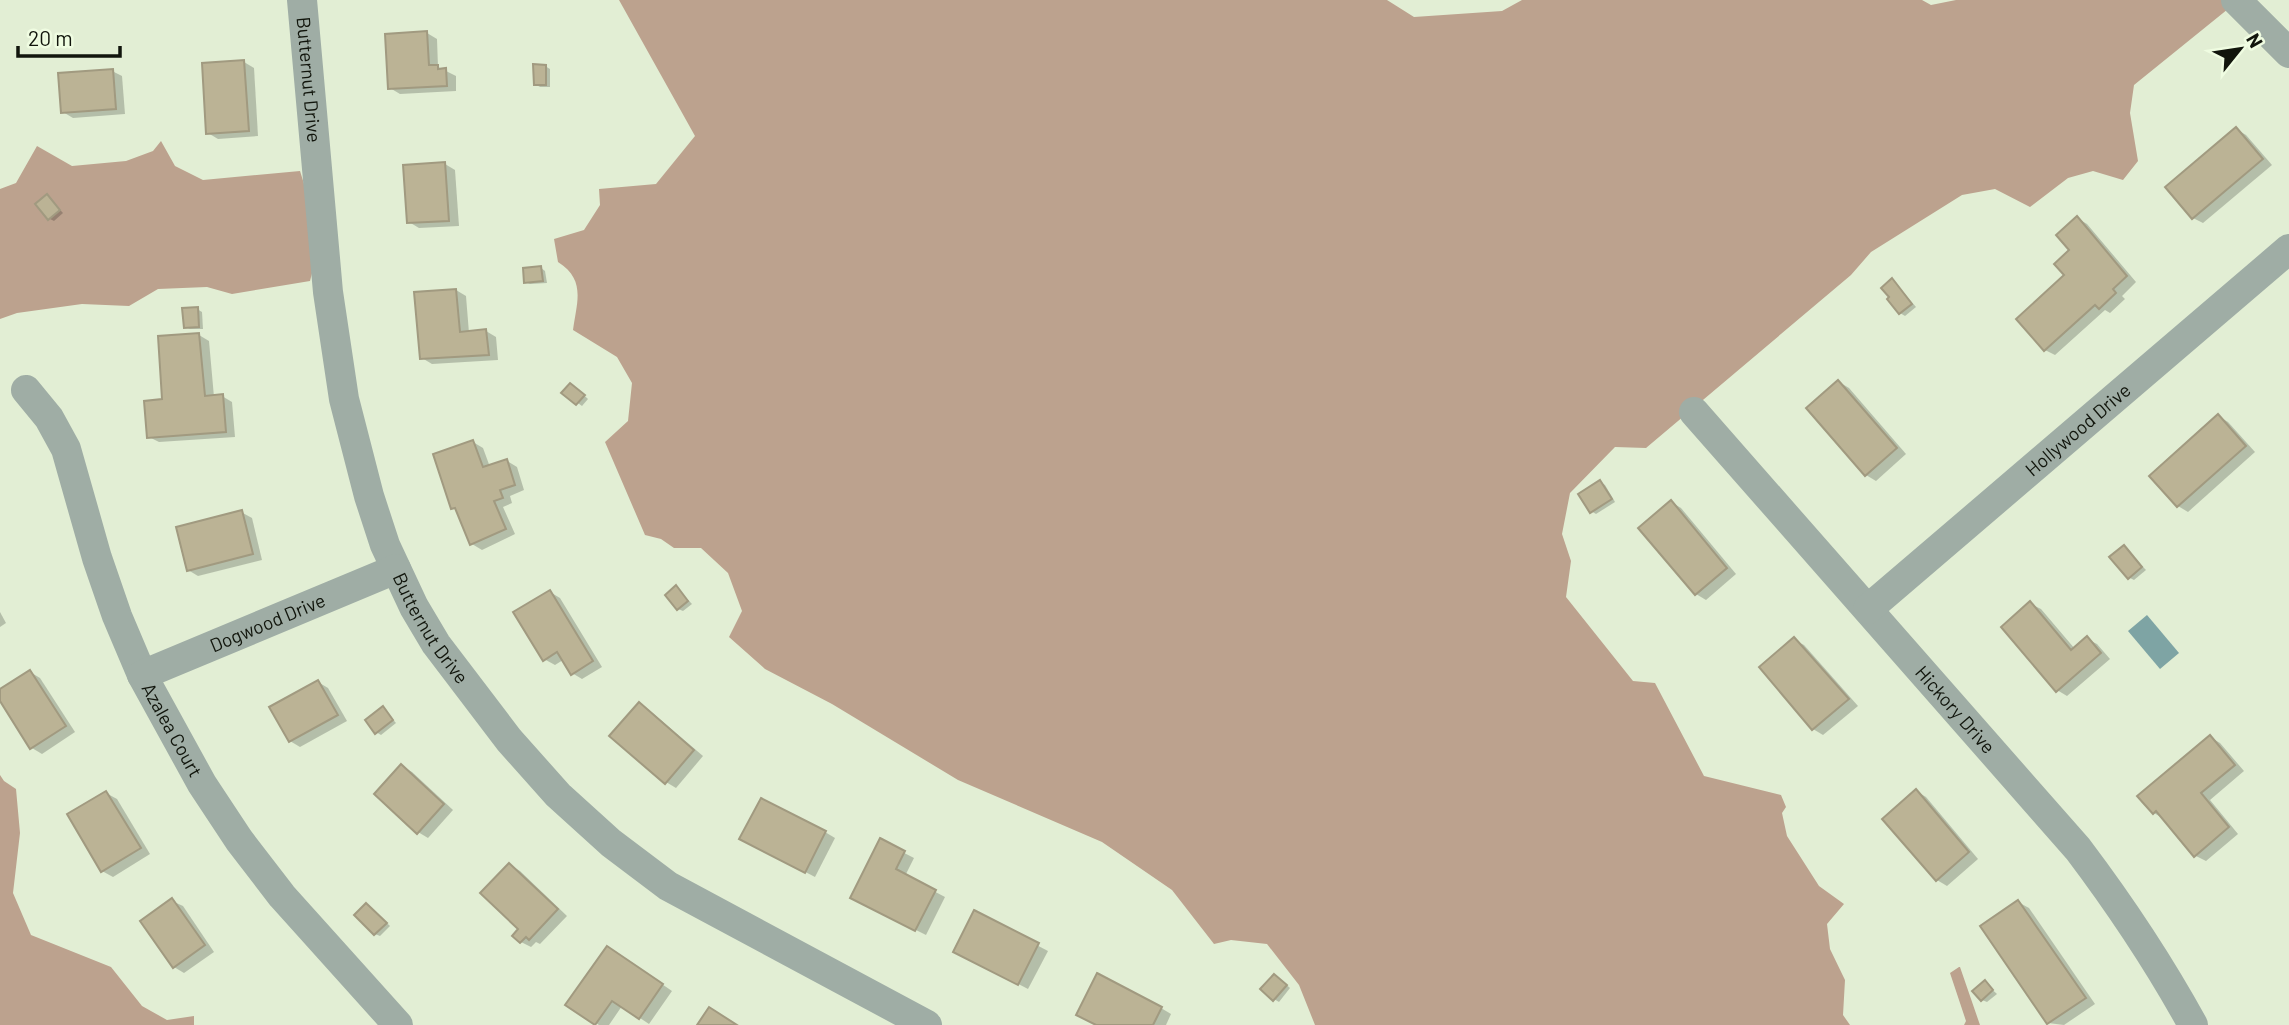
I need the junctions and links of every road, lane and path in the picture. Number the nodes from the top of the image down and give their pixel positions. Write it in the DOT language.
graph roads {
  1 [pos="302,0"];
  2 [pos="2236,0"];
  3 [pos="2289,53"];
  4 [pos="2289,249"];
  5 [pos="26,390"];
  6 [pos="1694,412"];
  7 [pos="396,569"];
  8 [pos="1868,609"];
  9 [pos="142,675"];
  10 [pos="398,1025"];
  11 [pos="927,1025"];
  12 [pos="2193,1025"];
  1 -- 7 [label="street, Butternut Drive"];
  2 -- 3 [label="street"];
  4 -- 8 [label="street, Hollywood Drive"];
  5 -- 9 [label="street, Azalea Court"];
  6 -- 8 [label="street, Hickory Drive"];
  7 -- 9 [label="street, Dogwood Drive"];
  7 -- 11 [label="street, Butternut Drive"];
  8 -- 12 [label="street, Hickory Drive"];
  9 -- 10 [label="street, Azalea Court"];
}
